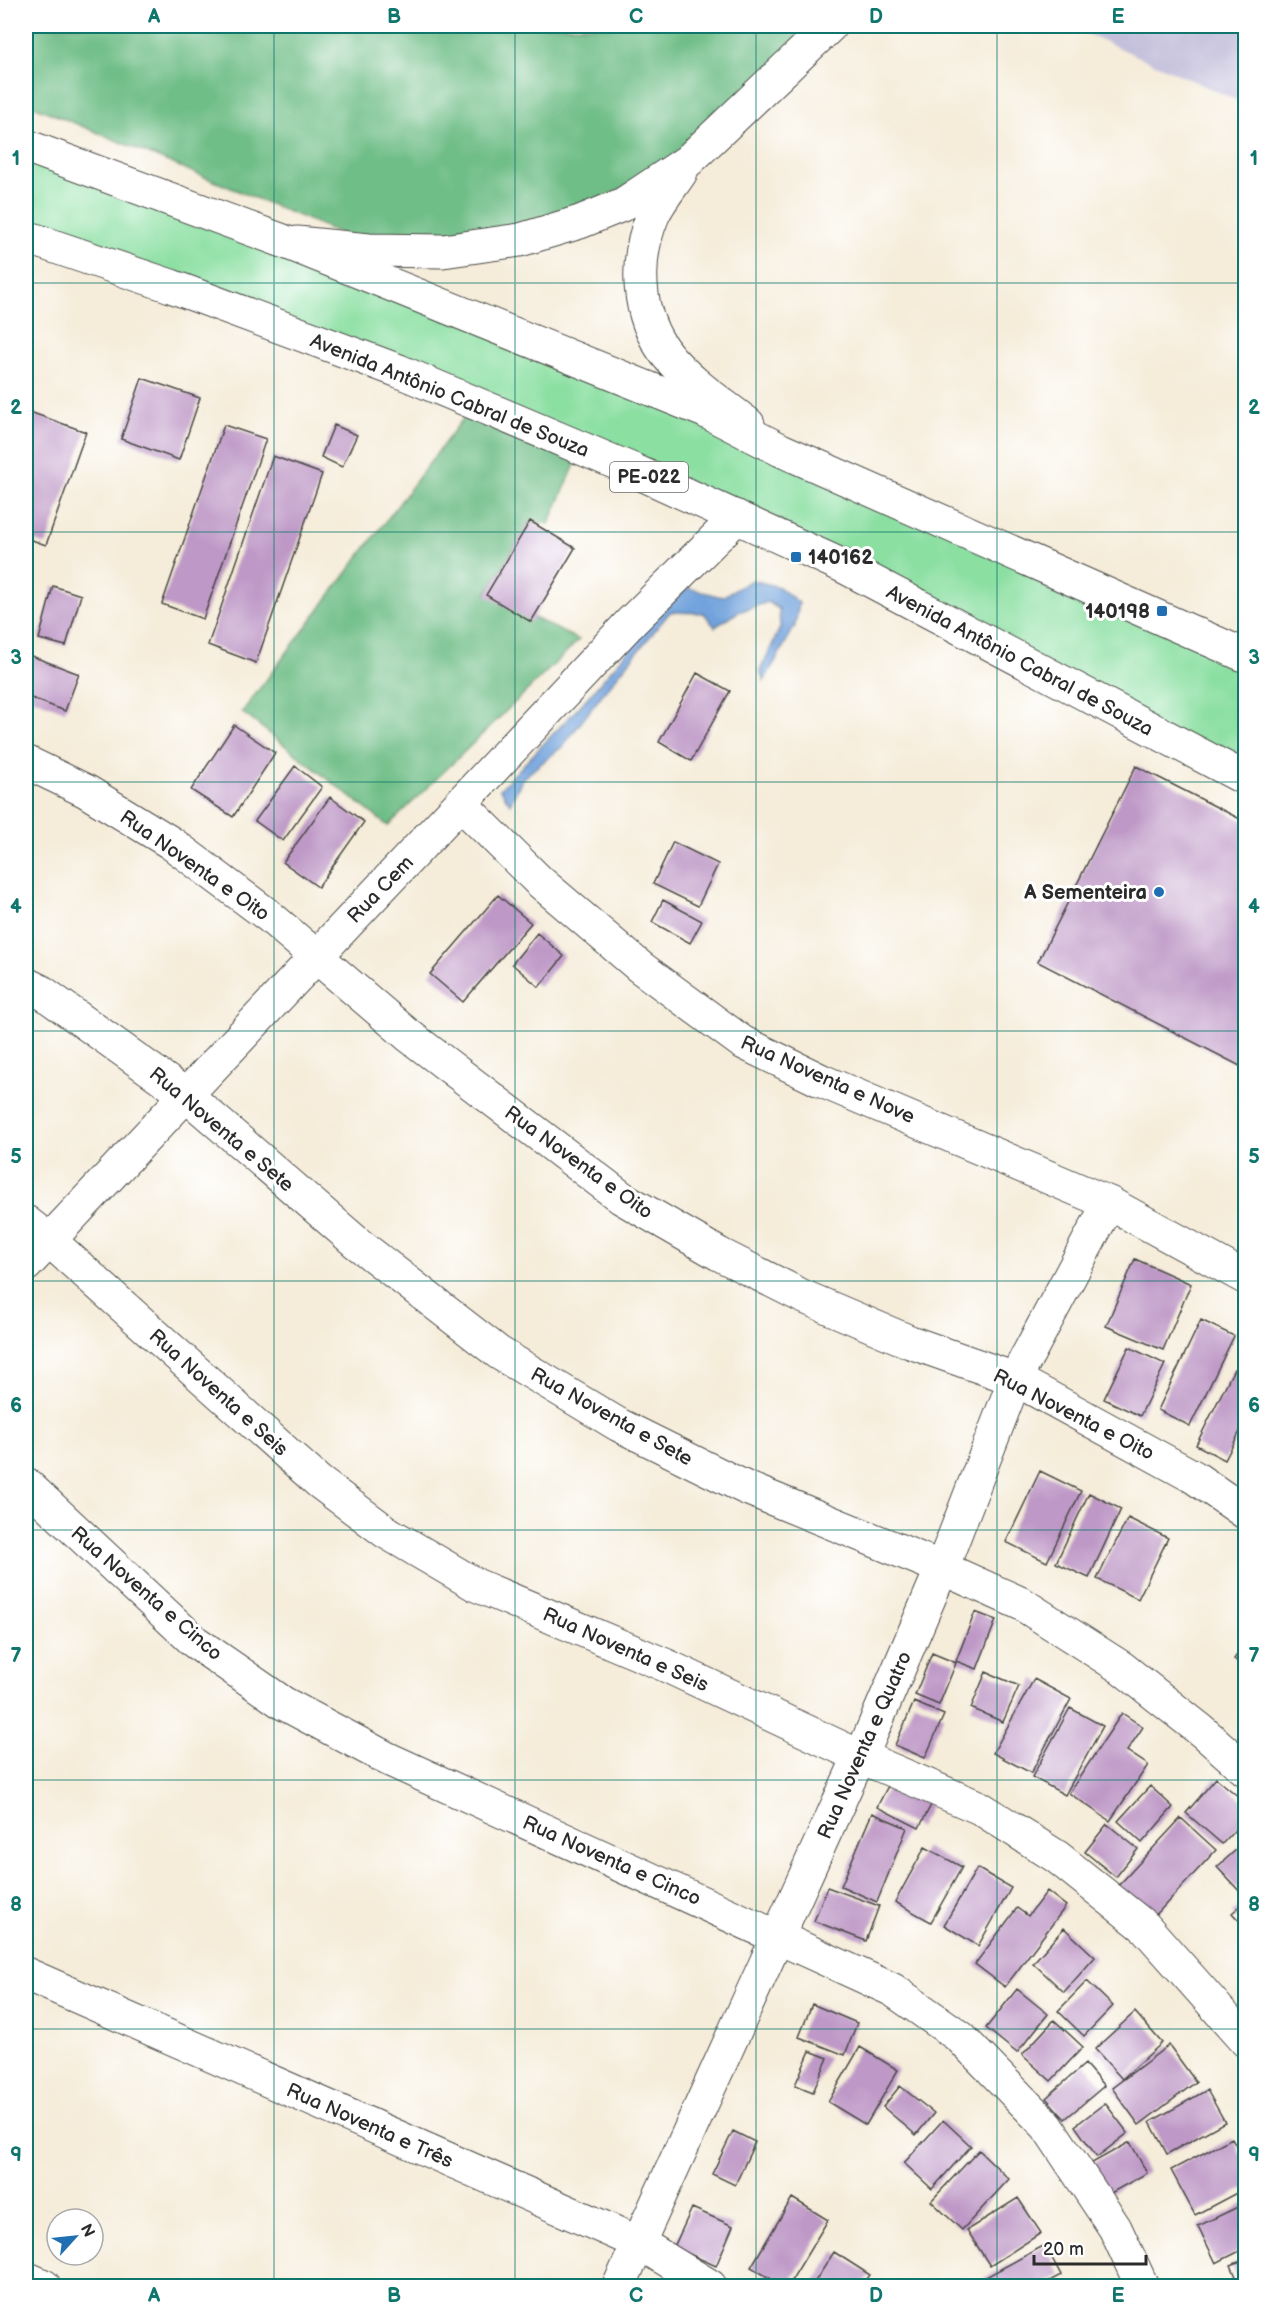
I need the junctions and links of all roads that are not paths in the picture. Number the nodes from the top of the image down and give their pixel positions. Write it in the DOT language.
graph roads {
  1 [pos="830,26"];
  2 [pos="26,146"];
  3 [pos="688,161"];
  4 [pos="26,237"];
  5 [pos="283,241"];
  6 [pos="781,450"];
  7 [pos="737,517"];
  8 [pos="1245,656"];
  9 [pos="1111,709"];
  10 [pos="1245,753"];
  11 [pos="26,762"];
  12 [pos="1245,779"];
  13 [pos="461,804"];
  14 [pos="316,956"];
  15 [pos="26,984"];
  16 [pos="186,1095"];
  17 [pos="1109,1203"];
  18 [pos="37,1231"];
  19 [pos="26,1265"];
  20 [pos="1245,1278"];
  21 [pos="1015,1379"];
  22 [pos="26,1484"];
  23 [pos="1245,1513"];
  24 [pos="942,1568"];
  25 [pos="861,1757"];
  26 [pos="1245,1770"];
  27 [pos="778,1936"];
  28 [pos="26,1974"];
  29 [pos="1245,2042"];
  30 [pos="639,2243"];
  31 [pos="26,2278"];
  32 [pos="44,2286"];
  33 [pos="619,2286"];
  34 [pos="710,2286"];
  35 [pos="1142,2286"];
  1 -- 3 [label="main road"];
  2 -- 5 [label="main road"];
  3 -- 5 [label="main road"];
  3 -- 6 [label="main road"];
  4 -- 7 [label="main road, Avenida Antônio Cabral de Souza / PE-022"];
  5 -- 6 [label="main road"];
  6 -- 8 [label="main road"];
  7 -- 9 [label="main road, Avenida Antônio Cabral de Souza / PE-022"];
  7 -- 13 [label="main road, Rua Cem"];
  9 -- 10 [label="main road"];
  9 -- 12 [label="main road, Avenida Antônio Cabral de Souza / PE-022"];
  11 -- 14 [label="main road, Rua Noventa e Oito"];
  13 -- 14 [label="main road, Rua Cem"];
  13 -- 17 [label="main road, Rua Noventa e Nove"];
  14 -- 16 [label="main road, Rua Cem"];
  14 -- 21 [label="main road, Rua Noventa e Oito"];
  15 -- 16 [label="main road, Rua Noventa e Sete"];
  16 -- 18 [label="main road, Rua Cem"];
  16 -- 24 [label="main road, Rua Noventa e Sete"];
  17 -- 20 [label="main road, Rua Noventa e Nove"];
  17 -- 21 [label="main road, Rua Noventa e Quatro"];
  18 -- 19 [label="main road, Rua Cem"];
  18 -- 25 [label="main road, Rua Noventa e Seis"];
  21 -- 23 [label="main road, Rua Noventa e Oito"];
  21 -- 24 [label="main road, Rua Noventa e Quatro"];
  22 -- 27 [label="main road, Rua Noventa e Cinco"];
  24 -- 25 [label="main road, Rua Noventa e Quatro"];
  24 -- 26 [label="main road, Rua Noventa e Sete"];
  25 -- 27 [label="main road, Rua Noventa e Quatro"];
  25 -- 29 [label="main road, Rua Noventa e Seis"];
  27 -- 30 [label="main road, Rua Noventa e Quatro"];
  27 -- 35 [label="main road, Rua Noventa e Cinco"];
  28 -- 30 [label="main road, Rua Noventa e Três"];
  30 -- 33 [label="main road, Rua Noventa e Quatro"];
  30 -- 34 [label="main road, Rua Noventa e Três"];
  31 -- 32 [label="main road"];
}
